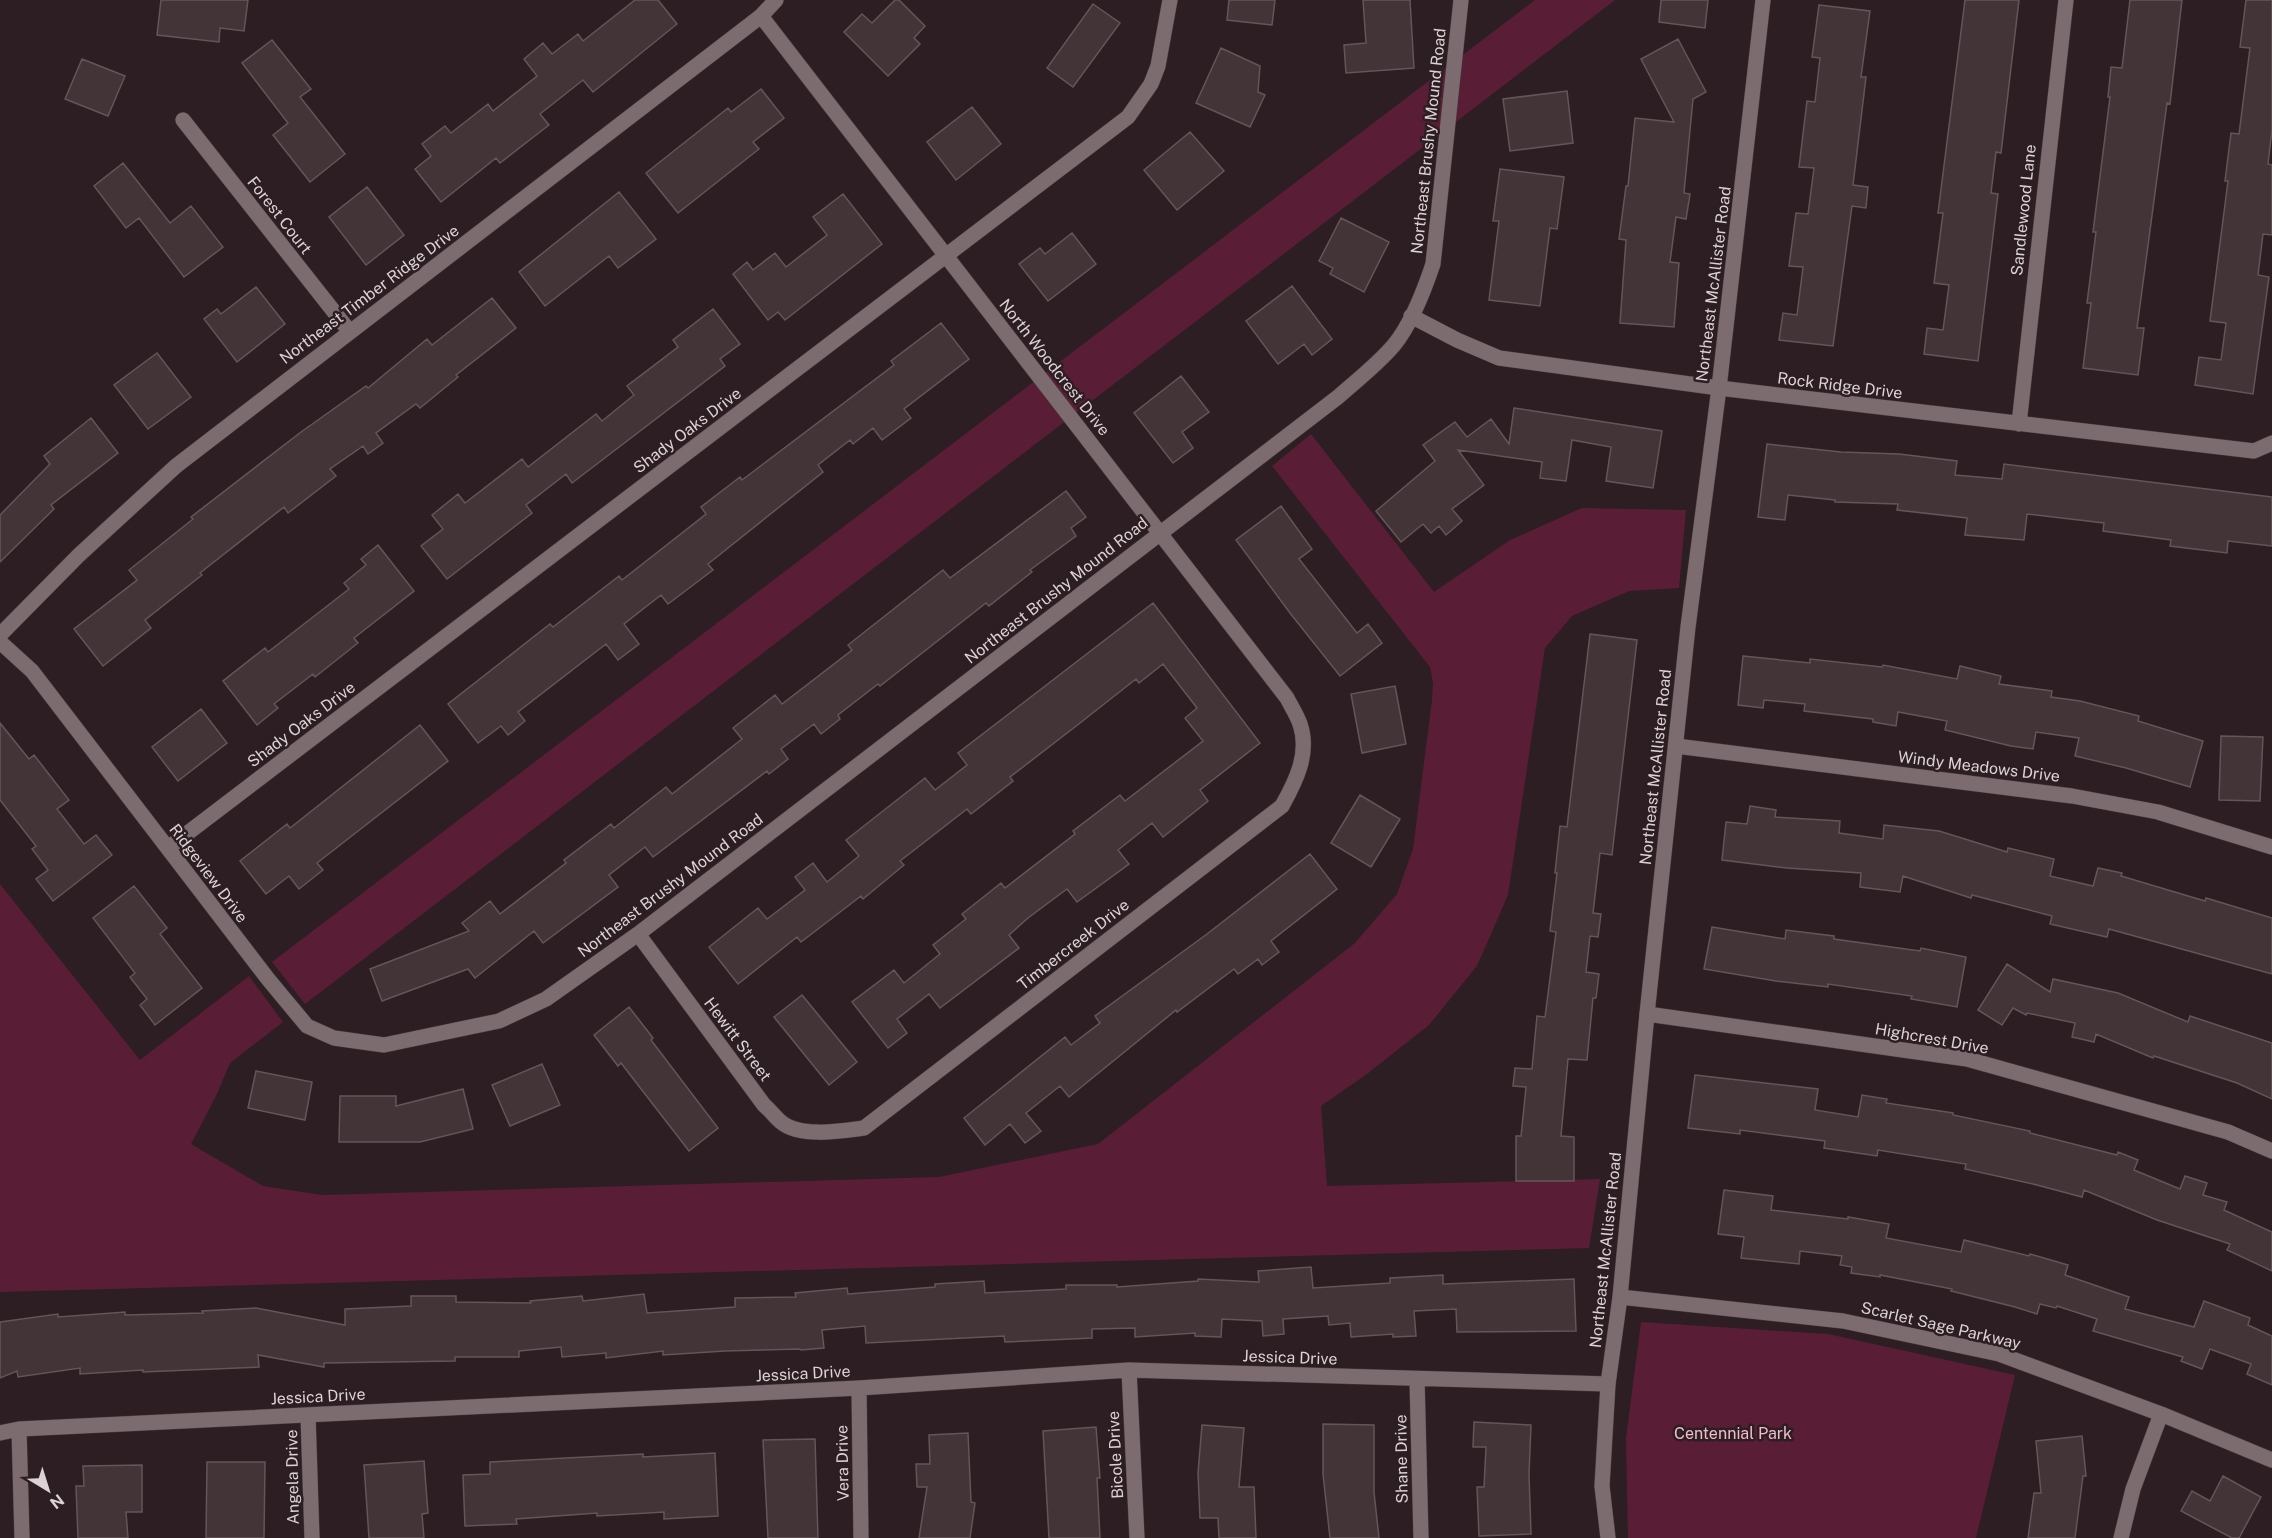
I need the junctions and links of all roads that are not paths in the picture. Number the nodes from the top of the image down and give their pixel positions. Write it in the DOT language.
graph roads {
  1 [pos="776,0"];
  2 [pos="1170,0"];
  3 [pos="1461,0"];
  4 [pos="1763,0"];
  5 [pos="2066,0"];
  6 [pos="761,16"];
  7 [pos="183,120"];
  8 [pos="946,256"];
  9 [pos="1411,316"];
  10 [pos="350,332"];
  11 [pos="1719,388"];
  12 [pos="2019,424"];
  13 [pos="2272,443"];
  14 [pos="1160,533"];
  15 [pos="0,635"];
  16 [pos="0,642"];
  17 [pos="1676,746"];
  18 [pos="1304,748"];
  19 [pos="2272,847"];
  20 [pos="168,848"];
  21 [pos="638,934"];
  22 [pos="1647,1014"];
  23 [pos="433,1035"];
  24 [pos="831,1133"];
  25 [pos="2272,1151"];
  26 [pos="1620,1297"];
  27 [pos="1129,1370"];
  28 [pos="1417,1379"];
  29 [pos="1608,1384"];
  30 [pos="859,1388"];
  31 [pos="2161,1414"];
  32 [pos="308,1415"];
  33 [pos="19,1429"];
  34 [pos="0,1433"];
  35 [pos="2272,1460"];
  36 [pos="22,1538"];
  37 [pos="312,1538"];
  38 [pos="861,1538"];
  39 [pos="1137,1538"];
  40 [pos="1421,1538"];
  41 [pos="1608,1538"];
  42 [pos="2121,1538"];
  1 -- 6 [label="street, Northeast Timber Ridge Drive"];
  2 -- 8 [label="street, Shady Oaks Drive"];
  3 -- 9 [label="street, Northeast Brushy Mound Road"];
  4 -- 11 [label="street, Northeast McAllister Road"];
  5 -- 12 [label="street, Sandlewood Lane"];
  6 -- 8 [label="street, North Woodcrest Drive"];
  6 -- 10 [label="street, Northeast Timber Ridge Drive"];
  7 -- 10 [label="street, Forest Court"];
  8 -- 14 [label="street, North Woodcrest Drive"];
  8 -- 20 [label="street, Shady Oaks Drive"];
  9 -- 11 [label="street, Rock Ridge Drive"];
  9 -- 14 [label="street, Northeast Brushy Mound Road"];
  10 -- 15 [label="street, Northeast Timber Ridge Drive"];
  11 -- 12 [label="street, Rock Ridge Drive"];
  11 -- 17 [label="street, Northeast McAllister Road"];
  12 -- 13 [label="street, Rock Ridge Drive"];
  14 -- 18 [label="street, North Woodcrest Drive"];
  14 -- 21 [label="street, Northeast Brushy Mound Road"];
  16 -- 20 [label="street, Ridgeview Drive"];
  17 -- 19 [label="street, Windy Meadows Drive"];
  17 -- 22 [label="street, Northeast McAllister Road"];
  18 -- 24 [label="street, Timbercreek Drive"];
  20 -- 23 [label="street, Ridgeview Drive"];
  21 -- 23 [label="street, Northeast Brushy Mound Road"];
  21 -- 24 [label="street, Hewitt Street"];
  22 -- 25 [label="street, Highcrest Drive"];
  22 -- 26 [label="street, Northeast McAllister Road"];
  26 -- 29 [label="street, Northeast McAllister Road"];
  26 -- 31 [label="street, Scarlet Sage Parkway"];
  27 -- 28 [label="street, Jessica Drive"];
  27 -- 30 [label="street, Jessica Drive"];
  27 -- 39 [label="street, Bicole Drive"];
  28 -- 29 [label="street, Jessica Drive"];
  28 -- 40 [label="street, Shane Drive"];
  29 -- 41 [label="street, Northeast McAllister Road"];
  30 -- 32 [label="street, Jessica Drive"];
  30 -- 38 [label="street, Vera Drive"];
  31 -- 35 [label="street, Scarlet Sage Parkway"];
  31 -- 42 [label="street"];
  32 -- 33 [label="street, Jessica Drive"];
  32 -- 37 [label="street, Angela Drive"];
  33 -- 34 [label="street, Jessica Drive"];
  33 -- 36 [label="street"];
}
